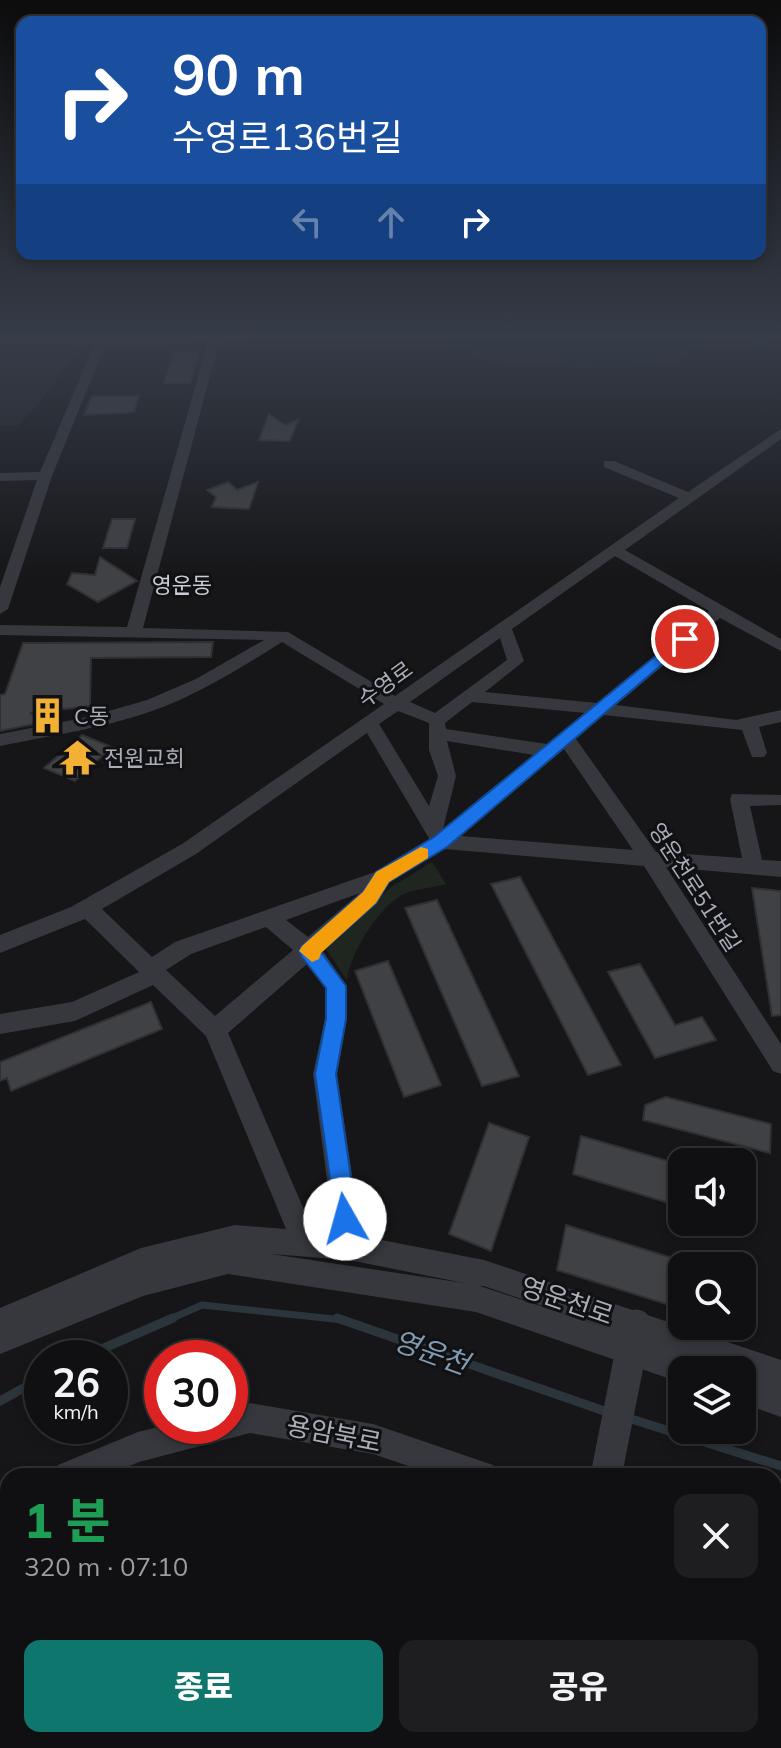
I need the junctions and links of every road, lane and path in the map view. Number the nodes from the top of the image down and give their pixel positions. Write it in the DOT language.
graph roads {
  1 [pos="73,418"];
  2 [pos="192,418"];
  3 [pos="781,433"];
  4 [pos="609,464"];
  5 [pos="45,476"];
  6 [pos="0,477"];
  7 [pos="690,498"];
  8 [pos="613,549"];
  9 [pos="0,609"];
  10 [pos="720,610"];
  11 [pos="503,625"];
  12 [pos="0,630"];
  13 [pos="134,632"];
  14 [pos="282,635"];
  15 [pos="781,646"];
  16 [pos="469,696"];
  17 [pos="395,703"];
  18 [pos="598,712"];
  19 [pos="781,716"];
  20 [pos="369,722"];
  21 [pos="749,723"];
  22 [pos="437,727"];
  23 [pos="566,738"];
  24 [pos="0,740"];
  25 [pos="550,751"];
  26 [pos="758,753"];
  27 [pos="775,800"];
  28 [pos="436,834"];
  29 [pos="651,860"];
  30 [pos="754,867"];
  31 [pos="781,869"];
  32 [pos="382,877"];
  33 [pos="87,908"];
  34 [pos="268,916"];
  35 [pos="0,944"];
  36 [pos="309,951"];
  37 [pos="151,972"];
  38 [pos="0,1024"];
  39 [pos="215,1030"];
  40 [pos="779,1059"];
  41 [pos="305,1243"];
  42 [pos="349,1247"];
  43 [pos="0,1322"];
  44 [pos="636,1325"];
  45 [pos="0,1340"];
  46 [pos="668,1364"];
  47 [pos="781,1374"];
  48 [pos="756,1394"];
  49 [pos="781,1402"];
  50 [pos="248,1419"];
  51 [pos="150,1444"];
  52 [pos="88,1468"];
  53 [pos="458,1468"];
  54 [pos="608,1468"];
  1 -- 5 [label="street"];
  2 -- 13 [label="street"];
  3 -- 7 [label="street, 수영로"];
  4 -- 7 [label="street"];
  5 -- 6 [label="street"];
  5 -- 9 [label="street"];
  7 -- 8 [label="street, 수영로"];
  8 -- 10 [label="street"];
  8 -- 11 [label="street, 수영로"];
  10 -- 15 [label="street"];
  10 -- 18 [label="street"];
  11 -- 16 [label="street"];
  11 -- 17 [label="street, 수영로"];
  12 -- 13 [label="street"];
  13 -- 14 [label="street"];
  14 -- 17 [label="street"];
  14 -- 24 [label="street"];
  16 -- 18 [label="street"];
  16 -- 22 [label="street"];
  17 -- 20 [label="street, 수영로"];
  17 -- 22 [label="street"];
  18 -- 21 [label="street"];
  18 -- 23 [label="street"];
  19 -- 21 [label="street"];
  20 -- 28 [label="street"];
  20 -- 33 [label="street, 수영로"];
  21 -- 26 [label="street"];
  22 -- 25 [label="street"];
  22 -- 28 [label="street"];
  23 -- 25 [label="street"];
  23 -- 29 [label="street, 영운천로51번길"];
  25 -- 28 [label="street"];
  27 -- 30 [label="street"];
  28 -- 29 [label="street"];
  28 -- 32 [label="street"];
  29 -- 30 [label="street"];
  29 -- 40 [label="street, 영운천로51번길"];
  30 -- 31 [label="street"];
  32 -- 34 [label="street"];
  32 -- 36 [label="street"];
  33 -- 35 [label="street, 수영로"];
  33 -- 37 [label="street"];
  34 -- 36 [label="street"];
  34 -- 37 [label="street"];
  36 -- 39 [label="street"];
  36 -- 42 [label="street"];
  37 -- 38 [label="street"];
  37 -- 39 [label="street"];
  39 -- 41 [label="street"];
  41 -- 42 [label="street, 영운천로"];
  41 -- 43 [label="street, 영운천로"];
  42 -- 44 [label="street, 영운천로"];
  44 -- 47 [label="street, 영운천로"];
  44 -- 54 [label="street, bridge"];
  45 -- 46 [label="street"];
  48 -- 49 [label="street"];
  50 -- 53 [label="street, 용암북로"];
  51 -- 52 [label="street"];
}
